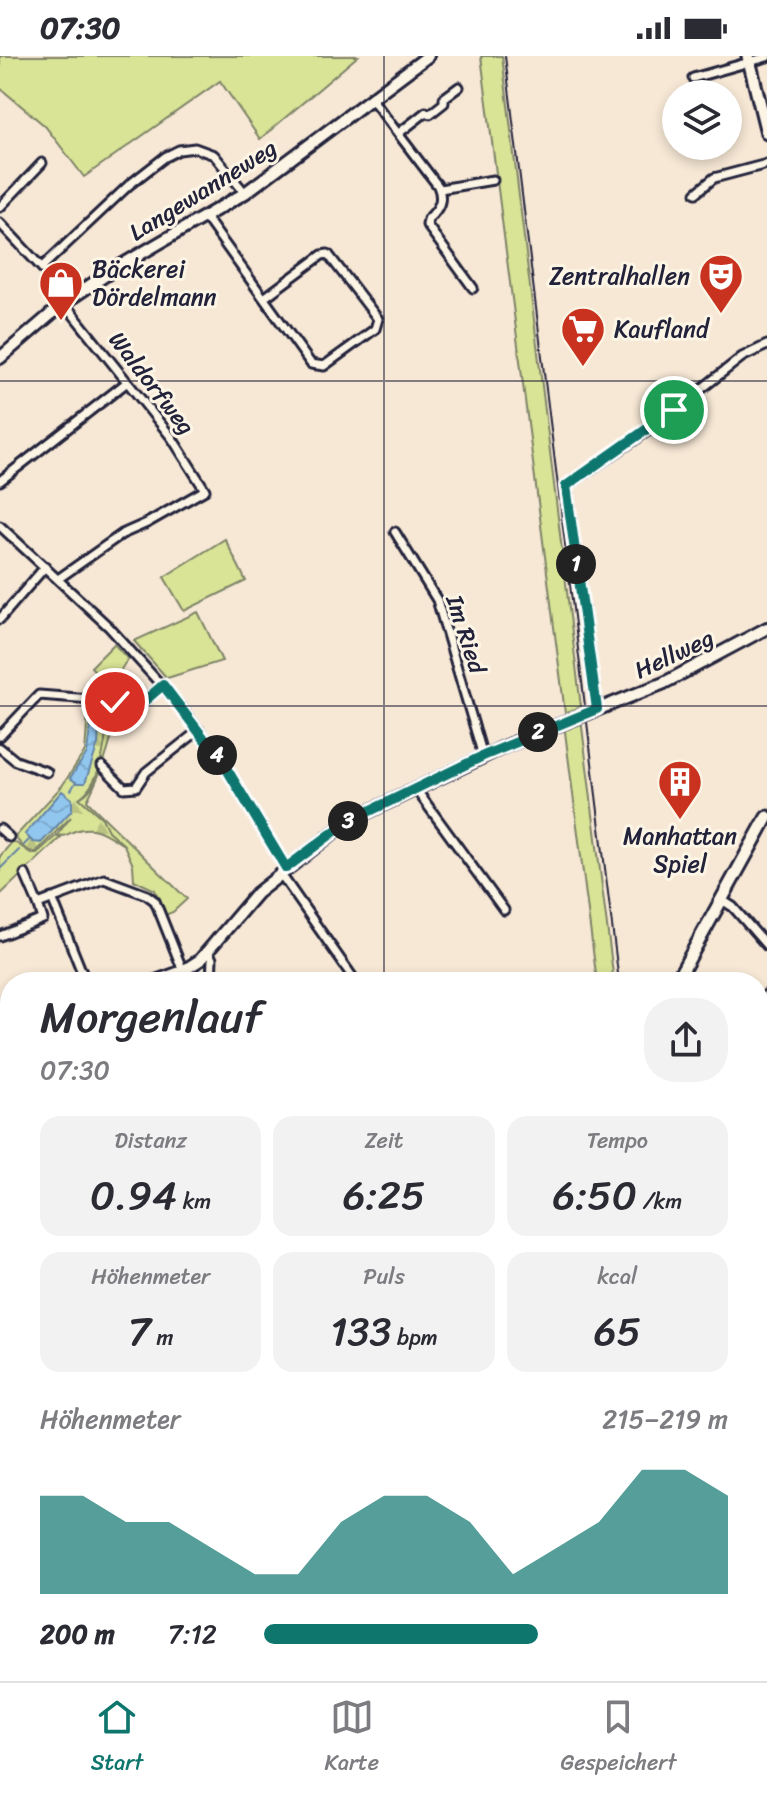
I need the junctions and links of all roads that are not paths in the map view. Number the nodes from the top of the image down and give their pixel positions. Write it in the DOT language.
graph roads {
  1 [pos="428,56"];
  2 [pos="767,57"];
  3 [pos="749,59"];
  4 [pos="693,78"];
  5 [pos="459,87"];
  6 [pos="371,98"];
  7 [pos="399,133"];
  8 [pos="767,133"];
  9 [pos="42,163"];
  10 [pos="767,164"];
  11 [pos="493,180"];
  12 [pos="440,189"];
  13 [pos="245,193"];
  14 [pos="696,193"];
  15 [pos="0,207"];
  16 [pos="206,218"];
  17 [pos="0,223"];
  18 [pos="8,230"];
  19 [pos="0,237"];
  20 [pos="42,267"];
  21 [pos="473,288"];
  22 [pos="264,298"];
  23 [pos="67,301"];
  24 [pos="767,345"];
  25 [pos="0,358"];
  26 [pos="126,383"];
  27 [pos="0,481"];
  28 [pos="0,526"];
  29 [pos="395,532"];
  30 [pos="45,567"];
  31 [pos="58,579"];
  32 [pos="0,619"];
  33 [pos="767,628"];
  34 [pos="163,685"];
  35 [pos="597,709"];
  36 [pos="2,730"];
  37 [pos="199,730"];
  38 [pos="0,748"];
  39 [pos="483,756"];
  40 [pos="102,766"];
  41 [pos="47,772"];
  42 [pos="415,788"];
  43 [pos="767,817"];
  44 [pos="0,829"];
  45 [pos="9,837"];
  46 [pos="283,871"];
  47 [pos="25,874"];
  48 [pos="52,898"];
  49 [pos="722,900"];
  50 [pos="38,904"];
  51 [pos="504,910"];
  52 [pos="58,913"];
  53 [pos="43,919"];
  54 [pos="0,936"];
  55 [pos="767,946"];
  56 [pos="208,952"];
  57 [pos="183,971"];
  58 [pos="82,972"];
  59 [pos="211,972"];
  60 [pos="349,972"];
  61 [pos="682,972"];
  1 -- 6 [label="street, Langewanneweg"];
  2 -- 3 [label="street"];
  3 -- 4 [label="street"];
  3 -- 8 [label="main road"];
  5 -- 7 [label="street"];
  6 -- 7 [label="street"];
  6 -- 13 [label="street, Langewanneweg"];
  7 -- 12 [label="street"];
  9 -- 15 [label="street"];
  10 -- 14 [label="street"];
  11 -- 12 [label="street"];
  12 -- 21 [label="street"];
  13 -- 16 [label="street, Langewanneweg"];
  13 -- 20 [label="street"];
  16 -- 22 [label="street"];
  16 -- 23 [label="street, Langewanneweg"];
  17 -- 18 [label="street, Waldorfweg"];
  18 -- 19 [label="street"];
  18 -- 20 [label="street, Waldorfweg"];
  20 -- 23 [label="street, Waldorfweg"];
  22 -- 22 [label="street"];
  23 -- 25 [label="street, Langewanneweg"];
  23 -- 26 [label="street, Waldorfweg"];
  24 -- 35 [label="street"];
  26 -- 27 [label="street"];
  26 -- 31 [label="street, Waldorfweg"];
  28 -- 30 [label="street"];
  29 -- 39 [label="street, Im Ried"];
  30 -- 31 [label="street"];
  30 -- 32 [label="street"];
  31 -- 34 [label="street"];
  33 -- 35 [label="street, Hellweg"];
  34 -- 36 [label="street"];
  34 -- 37 [label="street"];
  35 -- 39 [label="street, Hellweg"];
  37 -- 40 [label="street"];
  37 -- 46 [label="street"];
  38 -- 41 [label="street"];
  39 -- 42 [label="street, Hellweg"];
  42 -- 46 [label="street, Hellweg"];
  42 -- 51 [label="street"];
  43 -- 49 [label="main road"];
  44 -- 45 [label="street"];
  46 -- 56 [label="street, Hellweg"];
  46 -- 60 [label="street"];
  47 -- 50 [label="street"];
  48 -- 50 [label="street"];
  48 -- 52 [label="street"];
  48 -- 57 [label="street"];
  49 -- 55 [label="street"];
  49 -- 61 [label="main road"];
  50 -- 53 [label="street"];
  52 -- 53 [label="street"];
  52 -- 58 [label="street"];
  53 -- 54 [label="street"];
  56 -- 57 [label="street, Hellweg"];
  56 -- 59 [label="street"];
}
